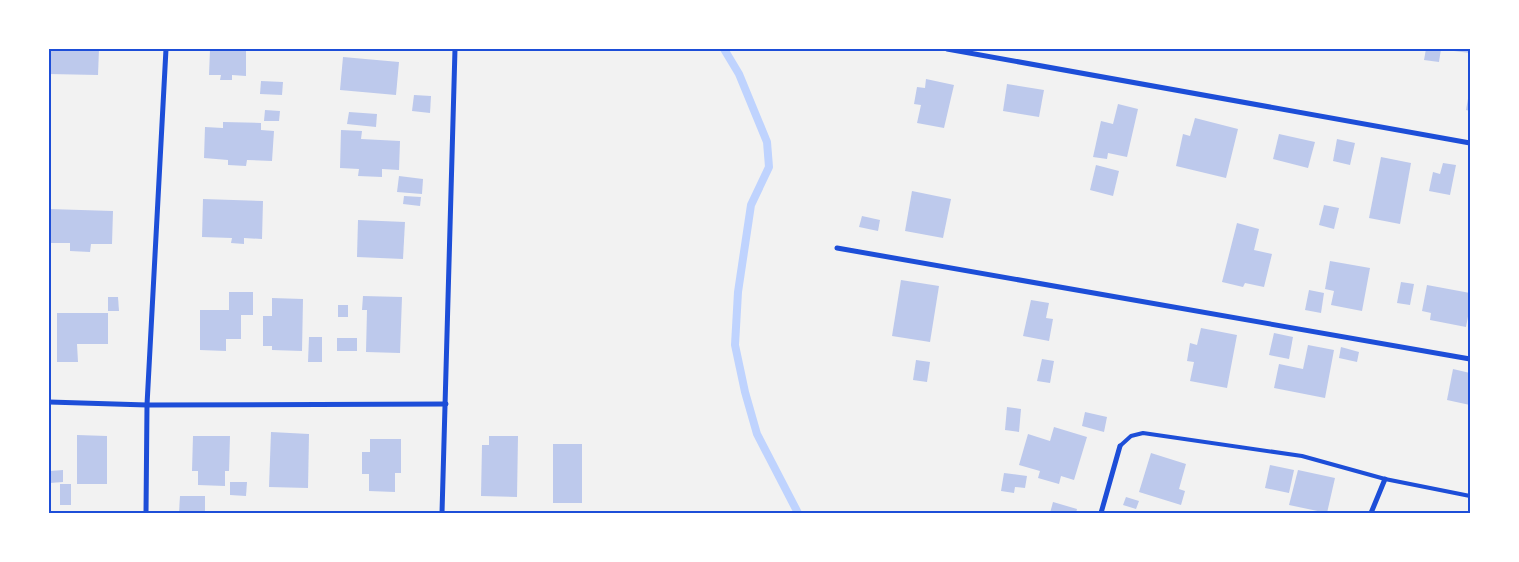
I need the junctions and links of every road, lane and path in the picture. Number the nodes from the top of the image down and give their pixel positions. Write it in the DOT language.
graph roads {
  1 [pos="166,49"];
  2 [pos="455,49"];
  3 [pos="947,49"];
  4 [pos="1470,143"];
  5 [pos="837,248"];
  6 [pos="1470,359"];
  7 [pos="49,402"];
  8 [pos="446,404"];
  9 [pos="148,405"];
  10 [pos="1120,446"];
  11 [pos="1384,479"];
  12 [pos="1470,496"];
  13 [pos="146,513"];
  14 [pos="442,513"];
  15 [pos="1101,513"];
  16 [pos="1371,513"];
  1 -- 9 [label="street"];
  2 -- 8 [label="street"];
  3 -- 4 [label="street"];
  5 -- 6 [label="street"];
  7 -- 9 [label="street"];
  8 -- 9 [label="street"];
  8 -- 14 [label="street"];
  9 -- 13 [label="street"];
  10 -- 11 [label="lane"];
  10 -- 15 [label="street"];
  11 -- 12 [label="lane"];
  11 -- 16 [label="street"];
}
